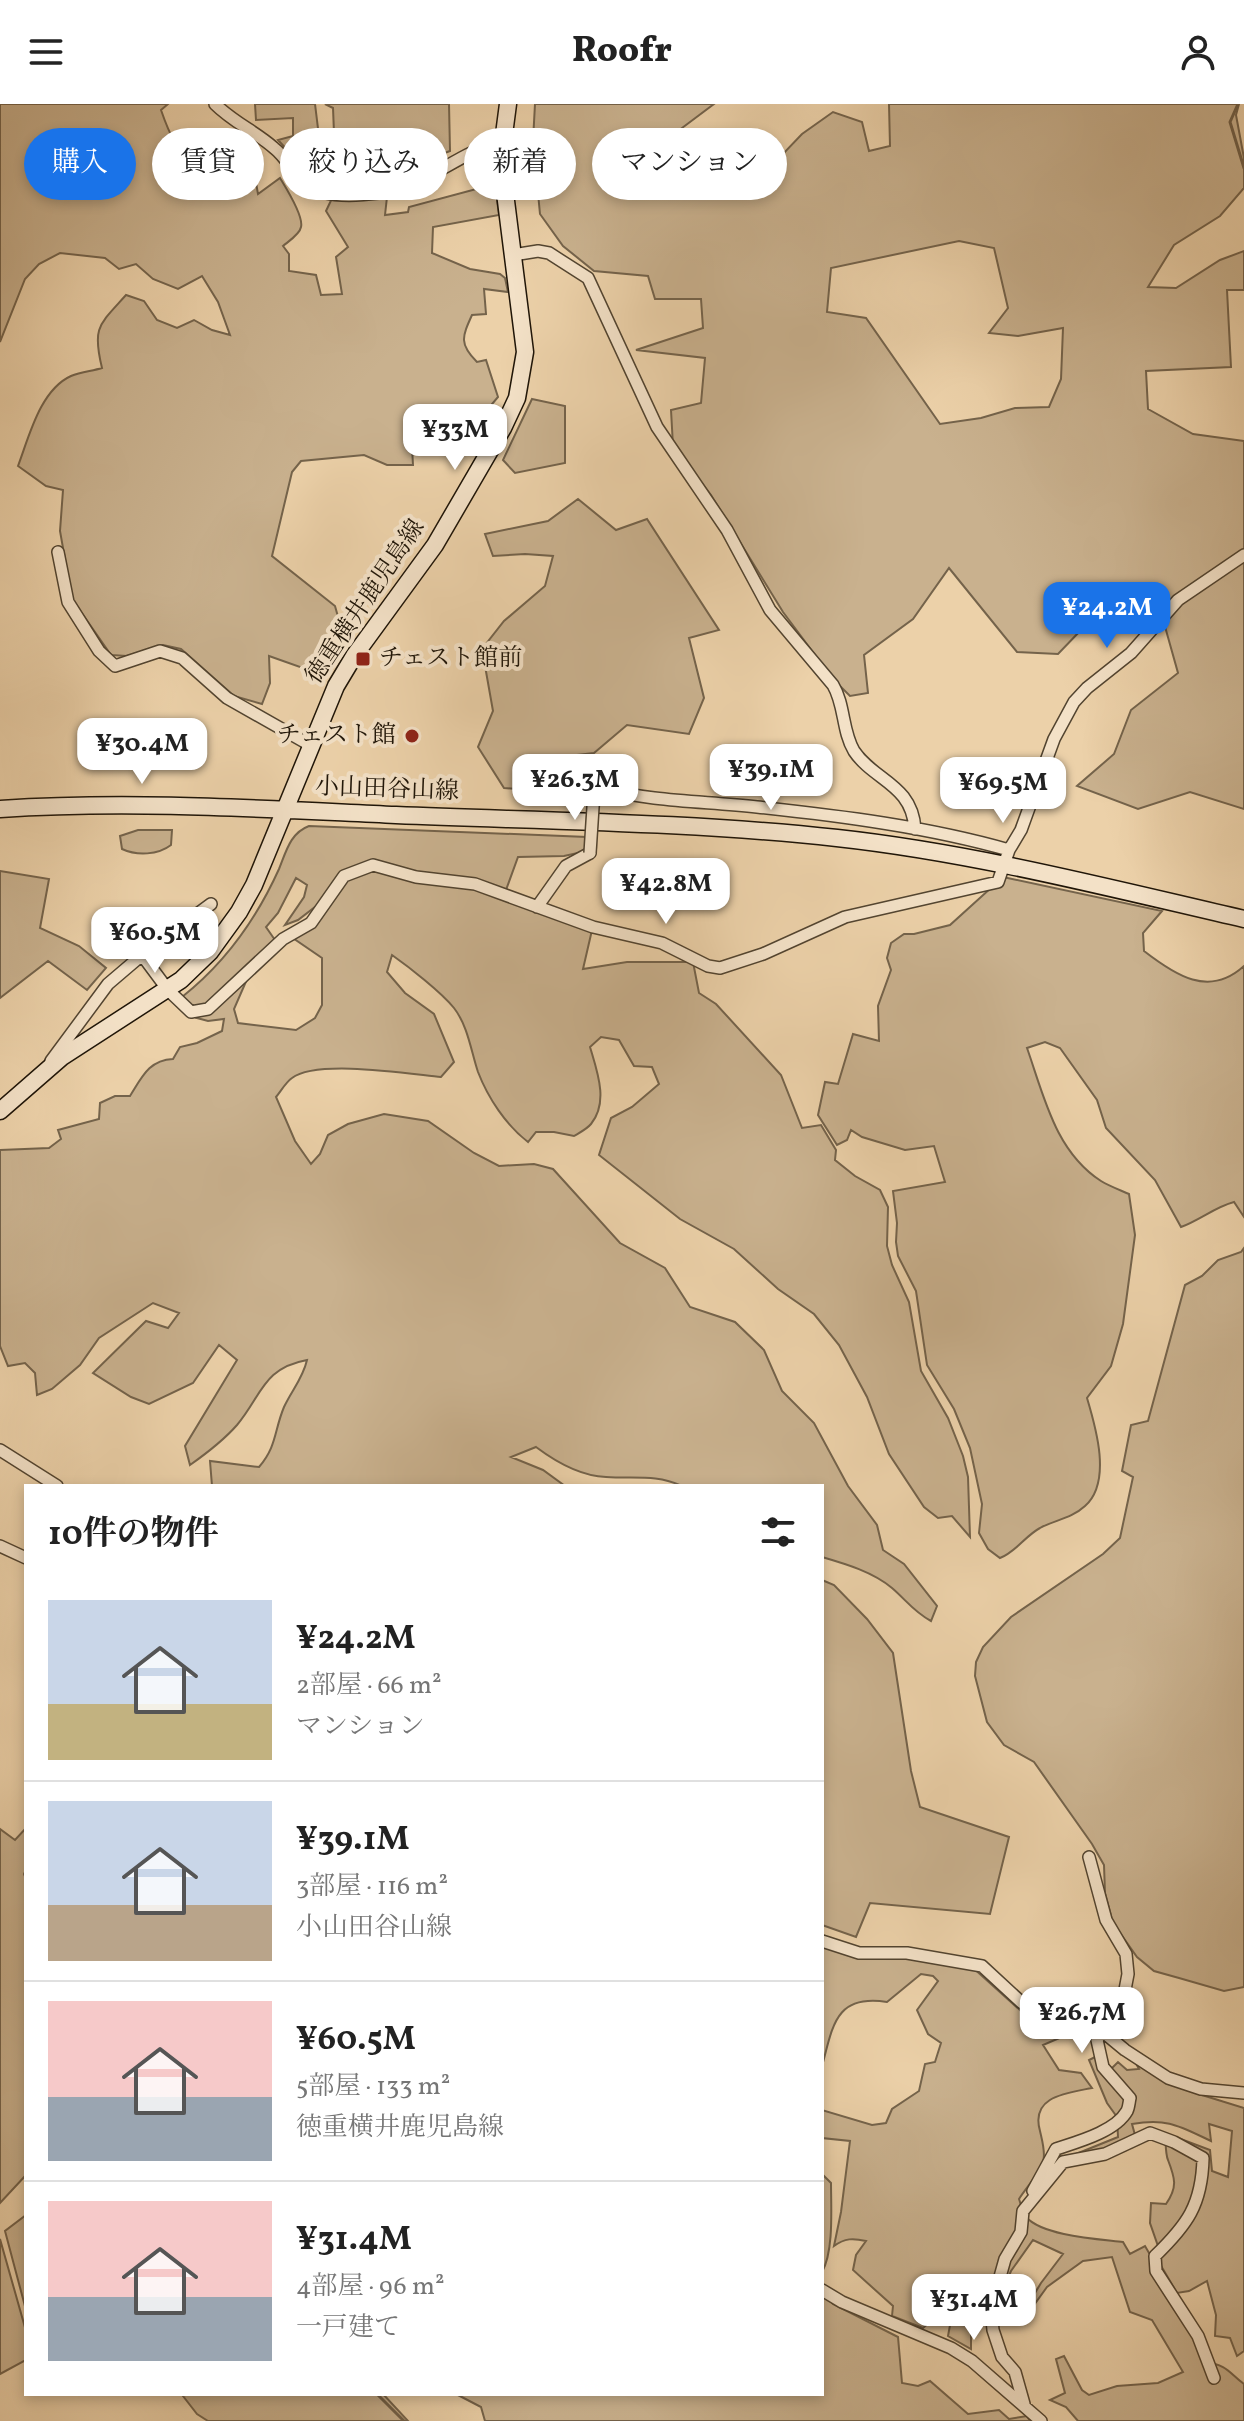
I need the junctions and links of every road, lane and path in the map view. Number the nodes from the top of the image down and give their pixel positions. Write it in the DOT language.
graph roads {
  1 [pos="215,104"];
  2 [pos="508,104"];
  3 [pos="505,128"];
  4 [pos="464,156"];
  5 [pos="506,200"];
  6 [pos="513,255"];
  7 [pos="58,552"];
  8 [pos="1244,555"];
  9 [pos="310,745"];
  10 [pos="0,809"];
  11 [pos="284,810"];
  12 [pos="915,829"];
  13 [pos="1007,858"];
  14 [pos="211,904"];
  15 [pos="537,907"];
  16 [pos="1244,919"];
  17 [pos="142,955"];
  18 [pos="168,990"];
  19 [pos="43,1071"];
  20 [pos="0,1111"];
  21 [pos="0,1450"];
  22 [pos="54,1484"];
  23 [pos="0,1546"];
  24 [pos="24,1557"];
  25 [pos="1089,1857"];
  26 [pos="824,1942"];
  27 [pos="1102,2031"];
  28 [pos="1244,2093"];
  29 [pos="1025,2208"];
  30 [pos="824,2291"];
  31 [pos="1214,2378"];
  32 [pos="1024,2404"];
  33 [pos="1041,2421"];
  1 -- 4 [label="street"];
  2 -- 3 [label="main road, 徳重横井鹿児島線"];
  5 -- 6 [label="main road, 徳重横井鹿児島線"];
  6 -- 9 [label="main road, 徳重横井鹿児島線"];
  6 -- 12 [label="street"];
  7 -- 9 [label="street"];
  8 -- 13 [label="street"];
  9 -- 11 [label="main road, 徳重横井鹿児島線"];
  10 -- 11 [label="main road, 小山田谷山線"];
  11 -- 13 [label="main road, 小山田谷山線"];
  11 -- 18 [label="main road, 徳重横井鹿児島線"];
  12 -- 13 [label="street"];
  12 -- 15 [label="street, bridge"];
  13 -- 15 [label="street"];
  13 -- 16 [label="main road, 小山田谷山線"];
  14 -- 17 [label="street"];
  15 -- 18 [label="street"];
  17 -- 18 [label="street"];
  17 -- 19 [label="street"];
  18 -- 19 [label="main road, 徳重横井鹿児島線"];
  19 -- 20 [label="main road, 徳重横井鹿児島線"];
  21 -- 22 [label="street"];
  23 -- 24 [label="street"];
  25 -- 27 [label="street"];
  26 -- 27 [label="street"];
  27 -- 28 [label="street"];
  27 -- 29 [label="street"];
  29 -- 31 [label="street"];
  29 -- 32 [label="street"];
  30 -- 32 [label="street"];
  32 -- 33 [label="street"];
}
